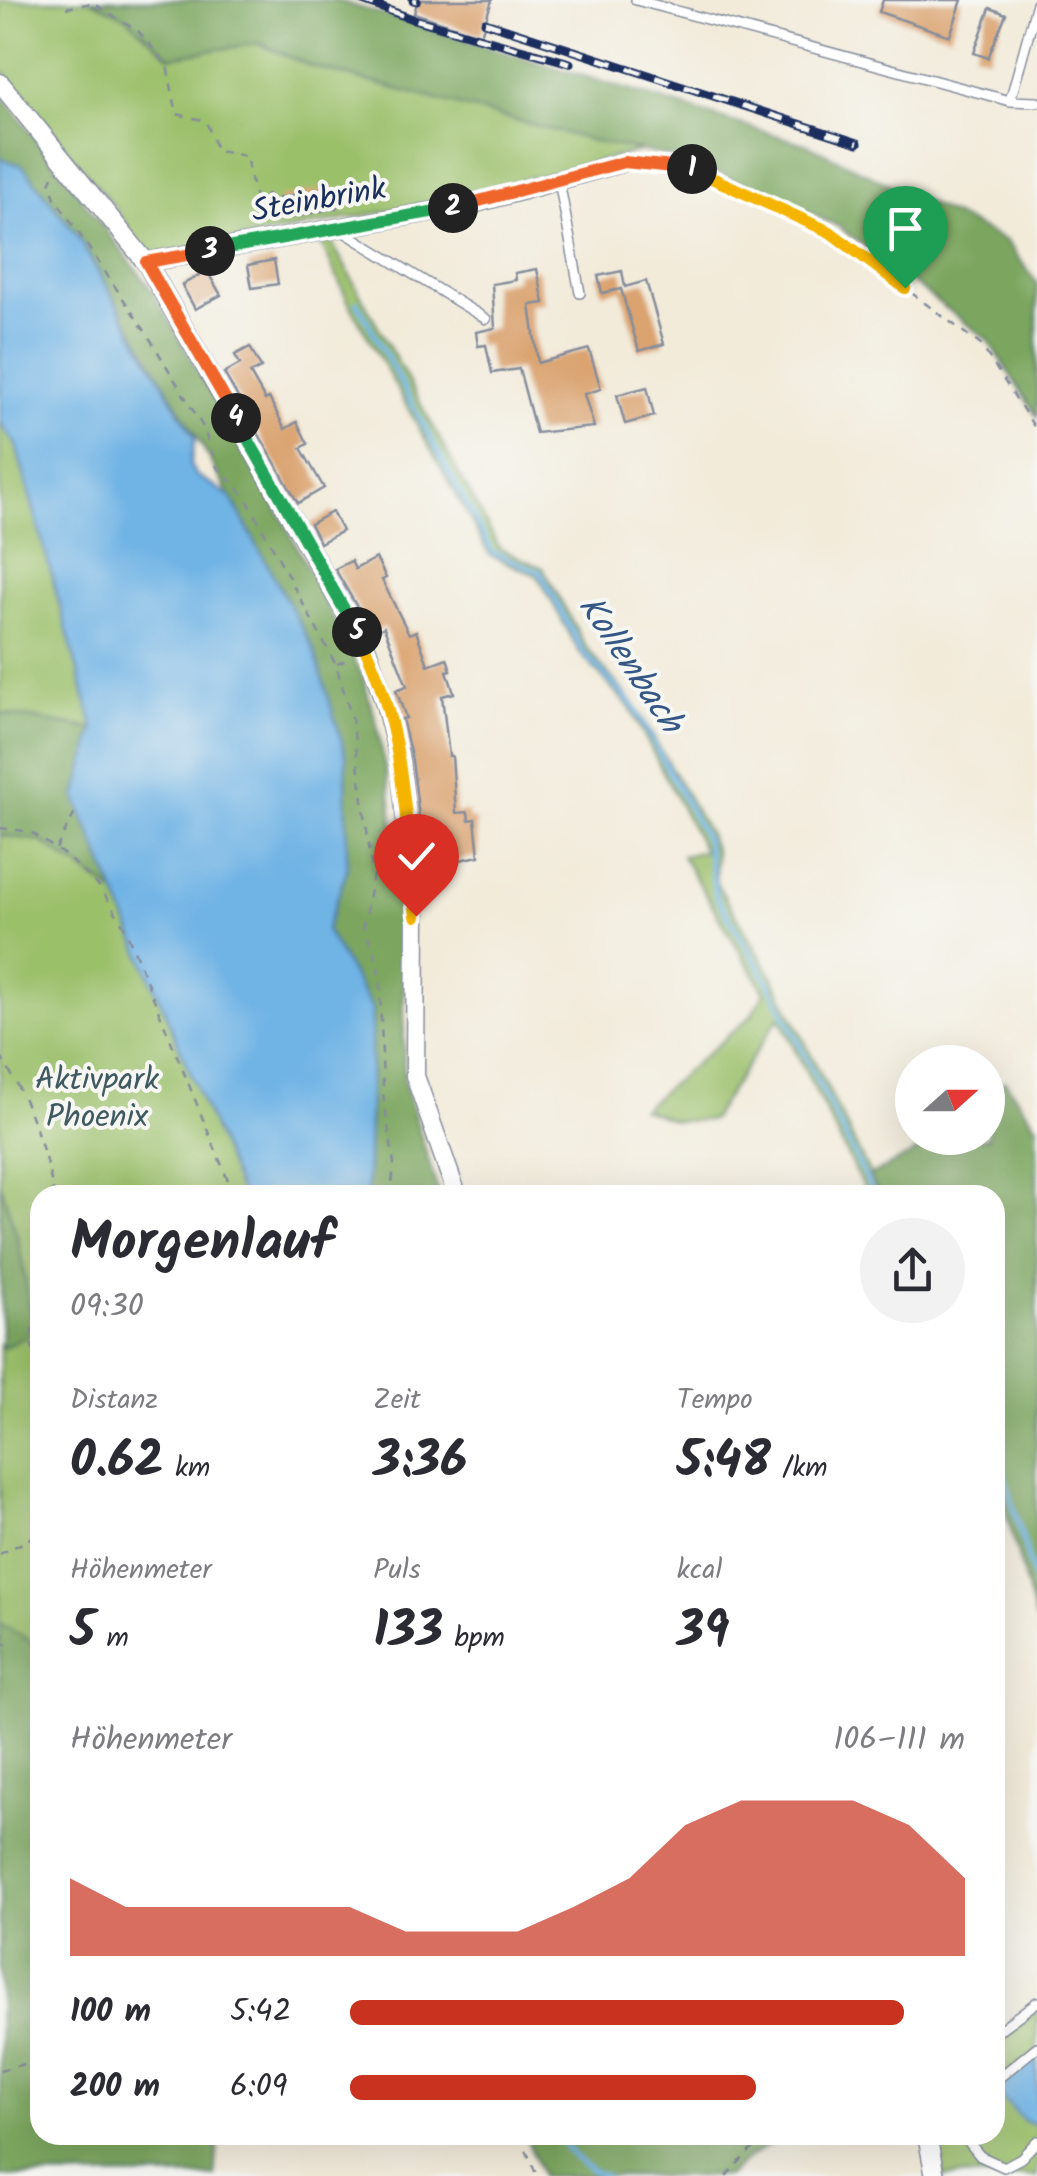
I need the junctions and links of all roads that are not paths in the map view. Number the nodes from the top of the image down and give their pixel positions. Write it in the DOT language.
graph roads {
  1 [pos="636,0"];
  2 [pos="1037,4"];
  3 [pos="0,83"];
  4 [pos="1010,100"];
  5 [pos="1037,102"];
  6 [pos="624,162"];
  7 [pos="559,181"];
  8 [pos="339,228"];
  9 [pos="146,262"];
  10 [pos="580,293"];
  11 [pos="486,319"];
  12 [pos="453,1185"];
  13 [pos="1037,2002"];
  14 [pos="1005,2025"];
  15 [pos="1037,2047"];
  16 [pos="1005,2073"];
  17 [pos="1037,2141"];
  18 [pos="929,2145"];
  19 [pos="971,2145"];
  20 [pos="935,2176"];
  1 -- 4 [label="lane"];
  2 -- 4 [label="lane"];
  3 -- 9 [label="street"];
  4 -- 5 [label="lane"];
  6 -- 7 [label="street, Steinbrink"];
  7 -- 8 [label="street, Steinbrink"];
  7 -- 10 [label="lane"];
  8 -- 9 [label="street, Steinbrink"];
  8 -- 11 [label="lane"];
  9 -- 12 [label="street"];
  13 -- 14 [label="lane"];
  15 -- 16 [label="lane"];
  17 -- 19 [label="lane"];
  18 -- 20 [label="street"];
}
